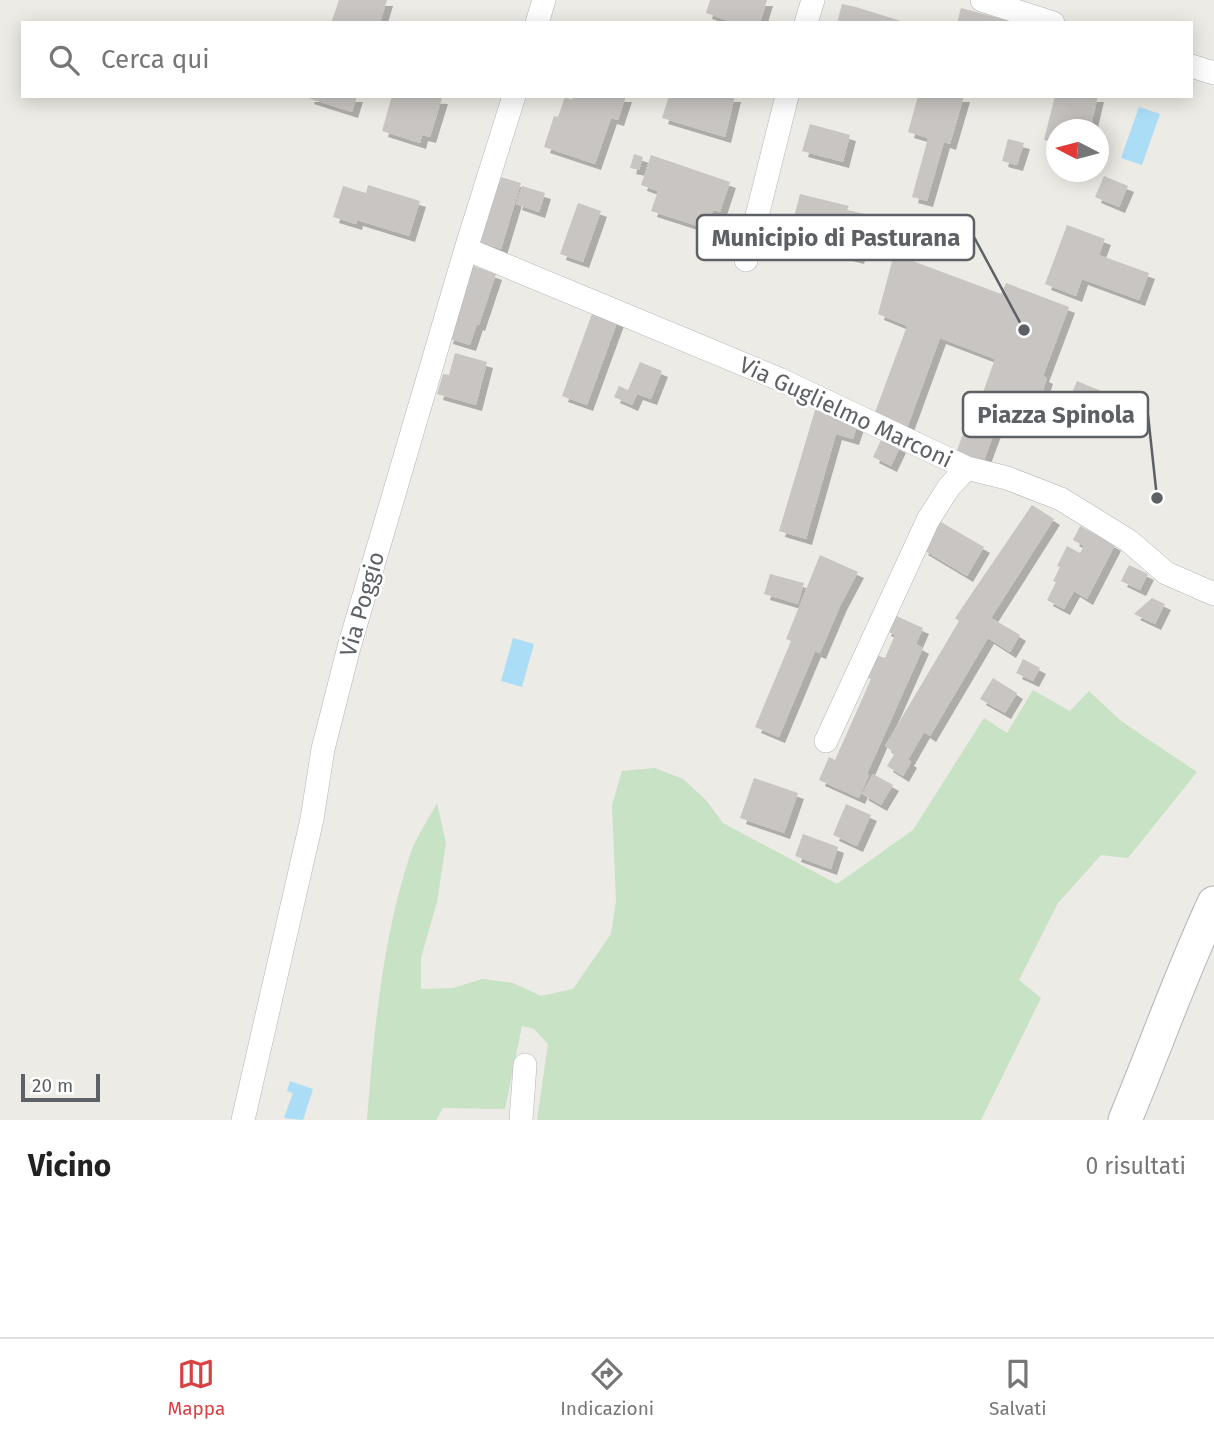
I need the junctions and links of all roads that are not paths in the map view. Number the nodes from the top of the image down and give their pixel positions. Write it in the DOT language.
graph roads {
  1 [pos="544,0"];
  2 [pos="813,0"];
  3 [pos="982,0"];
  4 [pos="538,21"];
  5 [pos="808,21"];
  6 [pos="1047,21"];
  7 [pos="1193,67"];
  8 [pos="1214,73"];
  9 [pos="513,98"];
  10 [pos="786,98"];
  11 [pos="466,249"];
  12 [pos="746,260"];
  13 [pos="967,468"];
  14 [pos="1214,594"];
  15 [pos="826,741"];
  16 [pos="1214,903"];
  17 [pos="525,1065"];
  18 [pos="243,1120"];
  19 [pos="521,1120"];
  20 [pos="1125,1120"];
  1 -- 4 [label="street"];
  2 -- 5 [label="street"];
  3 -- 6 [label="street"];
  7 -- 8 [label="street"];
  9 -- 11 [label="street, Via Poggio"];
  10 -- 12 [label="street"];
  11 -- 13 [label="street, Via Guglielmo Marconi"];
  11 -- 18 [label="street, Via Poggio"];
  13 -- 14 [label="street, Via Guglielmo Marconi"];
  13 -- 15 [label="street"];
  16 -- 20 [label="main road"];
  17 -- 19 [label="street"];
}
